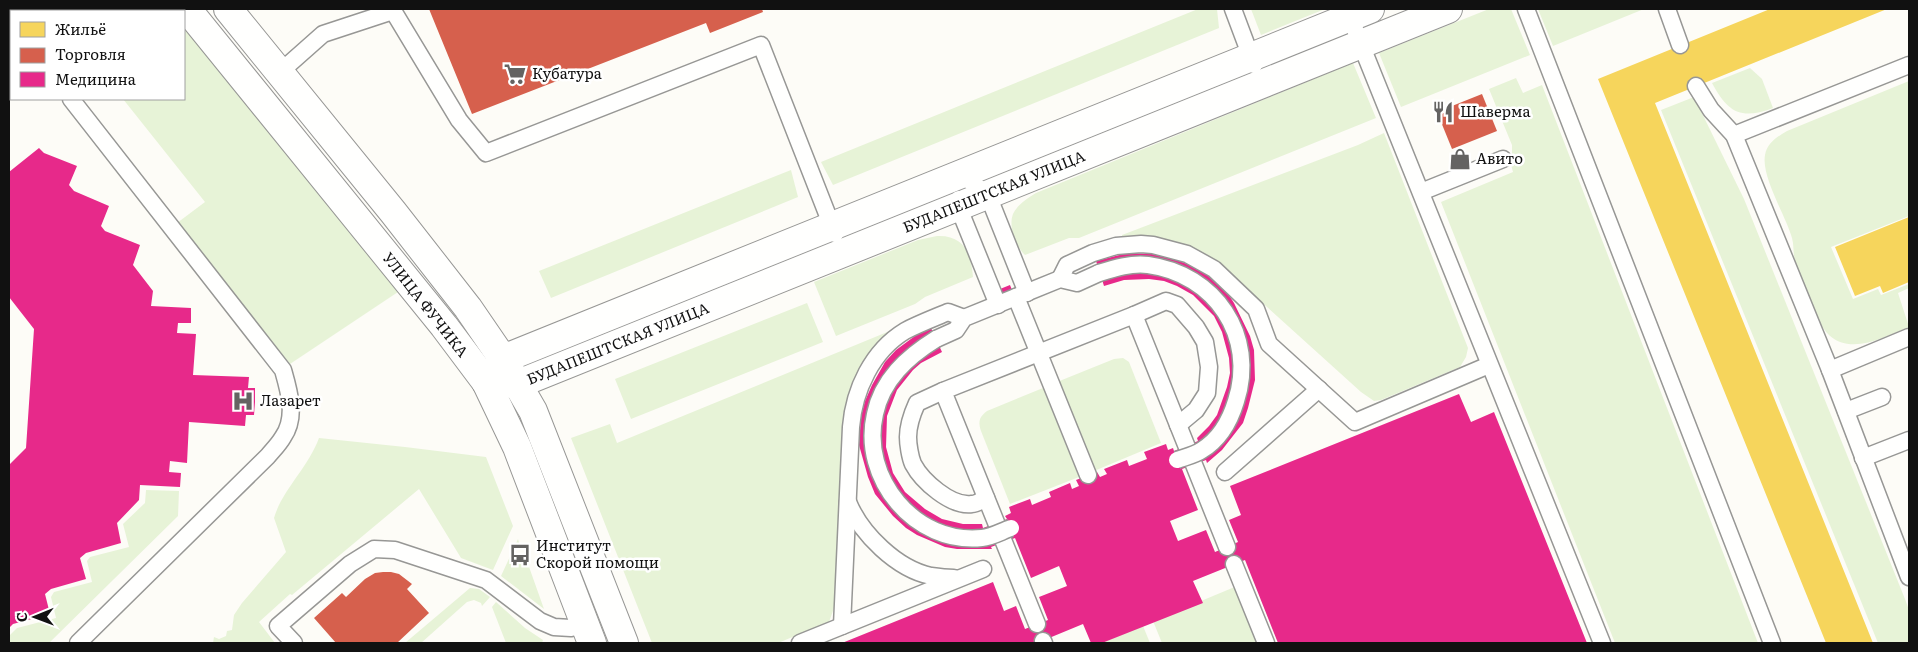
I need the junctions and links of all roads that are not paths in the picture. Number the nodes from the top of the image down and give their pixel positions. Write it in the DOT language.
graph roads {
  1 [pos="187,9"];
  2 [pos="228,9"];
  3 [pos="1233,9"];
  4 [pos="1448,9"];
  5 [pos="1526,9"];
  6 [pos="1667,9"];
  7 [pos="393,10"];
  8 [pos="1360,13"];
  9 [pos="1418,14"];
  10 [pos="1361,44"];
  11 [pos="1680,45"];
  12 [pos="1251,57"];
  13 [pos="1909,65"];
  14 [pos="279,72"];
  15 [pos="1261,84"];
  16 [pos="1696,86"];
  17 [pos="72,100"];
  18 [pos="1734,135"];
  19 [pos="1503,160"];
  20 [pos="961,174"];
  21 [pos="1421,192"];
  22 [pos="988,195"];
  23 [pos="958,206"];
  24 [pos="832,226"];
  25 [pos="843,253"];
  26 [pos="1060,279"];
  27 [pos="1022,295"];
  28 [pos="998,305"];
  29 [pos="1134,315"];
  30 [pos="964,318"];
  31 [pos="1909,337"];
  32 [pos="1039,353"];
  33 [pos="503,359"];
  34 [pos="1489,365"];
  35 [pos="1830,370"];
  36 [pos="486,382"];
  37 [pos="518,384"];
  38 [pos="1319,389"];
  39 [pos="943,392"];
  40 [pos="1882,397"];
  41 [pos="1846,411"];
  42 [pos="1178,425"];
  43 [pos="1909,440"];
  44 [pos="1863,458"];
  45 [pos="1177,460"];
  46 [pos="1225,472"];
  47 [pos="1088,475"];
  48 [pos="986,498"];
  49 [pos="847,500"];
  50 [pos="1011,528"];
  51 [pos="1227,547"];
  52 [pos="1234,564"];
  53 [pos="983,569"];
  54 [pos="1909,578"];
  55 [pos="956,579"];
  56 [pos="1037,624"];
  57 [pos="842,626"];
  58 [pos="588,634"];
  59 [pos="78,643"];
  60 [pos="294,643"];
  61 [pos="624,643"];
  62 [pos="800,643"];
  63 [pos="1266,643"];
  64 [pos="1602,643"];
  65 [pos="1772,643"];
  1 -- 36 [label="street, УЛИЦА ФУЧИКА"];
  2 -- 14 [label="street, УЛИЦА ФУЧИКА"];
  3 -- 12 [label="lane"];
  4 -- 9 [label="street, БУДАПЕШТСКАЯ УЛИЦА"];
  5 -- 65 [label="lane"];
  6 -- 11 [label="lane"];
  7 -- 14 [label="lane"];
  7 -- 24 [label="lane"];
  8 -- 10 [label="lane"];
  8 -- 12 [label="street, БУДАПЕШТСКАЯ УЛИЦА"];
  9 -- 10 [label="street, БУДАПЕШТСКАЯ УЛИЦА"];
  10 -- 15 [label="street, БУДАПЕШТСКАЯ УЛИЦА"];
  10 -- 21 [label="lane"];
  12 -- 15 [label="lane"];
  12 -- 20 [label="street, БУДАПЕШТСКАЯ УЛИЦА"];
  13 -- 18 [label="lane"];
  14 -- 33 [label="street, УЛИЦА ФУЧИКА"];
  15 -- 22 [label="street, БУДАПЕШТСКАЯ УЛИЦА"];
  16 -- 18 [label="lane"];
  17 -- 59 [label="lane"];
  18 -- 35 [label="lane"];
  19 -- 21 [label="lane"];
  20 -- 22 [label="lane"];
  20 -- 23 [label="lane"];
  20 -- 24 [label="street, БУДАПЕШТСКАЯ УЛИЦА"];
  21 -- 34 [label="lane"];
  22 -- 23 [label="street, БУДАПЕШТСКАЯ УЛИЦА"];
  22 -- 27 [label="lane"];
  23 -- 25 [label="street, БУДАПЕШТСКАЯ УЛИЦА"];
  23 -- 28 [label="lane"];
  24 -- 25 [label="lane"];
  24 -- 33 [label="street, БУДАПЕШТСКАЯ УЛИЦА"];
  25 -- 37 [label="street, БУДАПЕШТСКАЯ УЛИЦА"];
  26 -- 27 [label="lane"];
  26 -- 38 [label="lane"];
  26 -- 45 [label="lane, bridge"];
  27 -- 28 [label="lane"];
  27 -- 32 [label="lane"];
  28 -- 30 [label="lane"];
  29 -- 32 [label="lane"];
  29 -- 42 [label="lane"];
  29 -- 42 [label="lane"];
  30 -- 49 [label="lane"];
  30 -- 50 [label="lane, bridge"];
  31 -- 35 [label="lane"];
  32 -- 39 [label="lane"];
  32 -- 47 [label="lane"];
  33 -- 36 [label="street"];
  33 -- 37 [label="street, УЛИЦА ФУЧИКА"];
  34 -- 38 [label="lane"];
  34 -- 64 [label="lane"];
  35 -- 41 [label="lane"];
  36 -- 37 [label="street, БУДАПЕШТСКАЯ УЛИЦА"];
  36 -- 58 [label="street, УЛИЦА ФУЧИКА"];
  37 -- 61 [label="street, УЛИЦА ФУЧИКА"];
  38 -- 46 [label="lane"];
  39 -- 48 [label="lane"];
  39 -- 48 [label="lane"];
  40 -- 41 [label="lane"];
  41 -- 44 [label="lane"];
  42 -- 51 [label="lane"];
  43 -- 44 [label="lane"];
  44 -- 54 [label="lane"];
  48 -- 56 [label="lane"];
  49 -- 55 [label="lane"];
  49 -- 57 [label="lane"];
  52 -- 63 [label="lane"];
  53 -- 55 [label="lane"];
  55 -- 57 [label="lane"];
  57 -- 62 [label="lane"];
  58 -- 60 [label="lane"];
}
